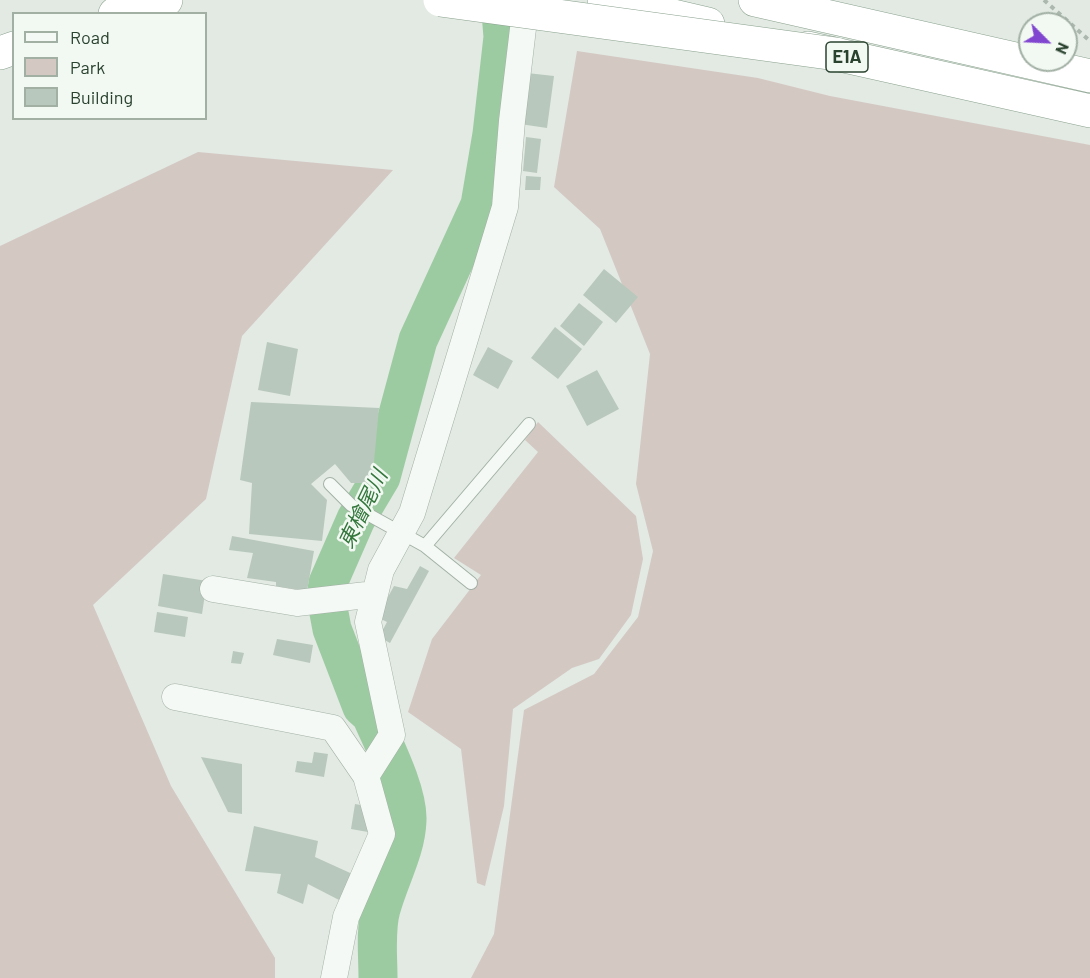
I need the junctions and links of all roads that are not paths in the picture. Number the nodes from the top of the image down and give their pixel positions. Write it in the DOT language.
graph roads {
  1 [pos="166,0"];
  2 [pos="440,0"];
  3 [pos="517,0"];
  4 [pos="604,0"];
  5 [pos="755,0"];
  6 [pos="122,12"];
  7 [pos="836,54"];
  8 [pos="1090,76"];
  9 [pos="1090,111"];
  10 [pos="529,424"];
  11 [pos="330,484"];
  12 [pos="400,534"];
  13 [pos="425,546"];
  14 [pos="471,583"];
  15 [pos="213,590"];
  16 [pos="375,594"];
  17 [pos="175,697"];
  18 [pos="366,776"];
  19 [pos="334,978"];
  1 -- 6 [label="highway"];
  2 -- 7 [label="highway, bridge"];
  3 -- 12 [label="street"];
  4 -- 7 [label="highway, E1A, bridge"];
  5 -- 8 [label="highway, E1A"];
  7 -- 9 [label="highway, E1A"];
  10 -- 13 [label="lane"];
  11 -- 12 [label="lane"];
  12 -- 13 [label="lane"];
  12 -- 16 [label="street"];
  13 -- 14 [label="lane"];
  15 -- 16 [label="street"];
  16 -- 18 [label="street"];
  17 -- 18 [label="street"];
  18 -- 19 [label="street"];
}
